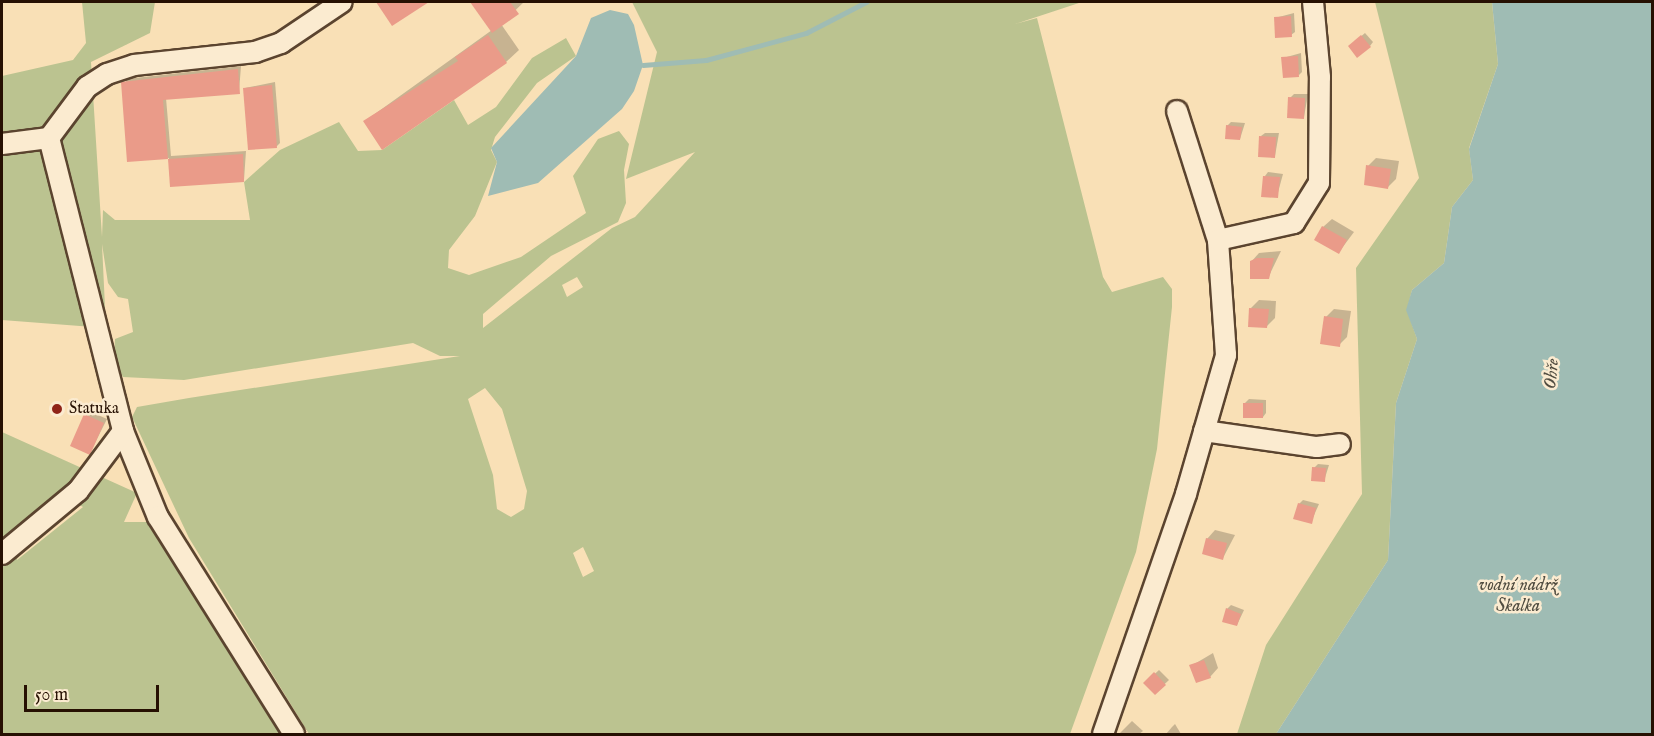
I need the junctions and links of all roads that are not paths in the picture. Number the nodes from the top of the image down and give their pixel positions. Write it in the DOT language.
graph roads {
  1 [pos="342,2"];
  2 [pos="1313,2"];
  3 [pos="1177,111"];
  4 [pos="49,138"];
  5 [pos="2,144"];
  6 [pos="1218,240"];
  7 [pos="123,431"];
  8 [pos="1204,431"];
  9 [pos="1340,444"];
  10 [pos="2,554"];
  11 [pos="294,735"];
  12 [pos="1103,735"];
  1 -- 4 [label="street"];
  2 -- 6 [label="street"];
  3 -- 6 [label="street"];
  4 -- 5 [label="street"];
  4 -- 7 [label="street"];
  6 -- 8 [label="street"];
  7 -- 10 [label="street"];
  7 -- 11 [label="street"];
  8 -- 9 [label="street"];
  8 -- 12 [label="street"];
}
